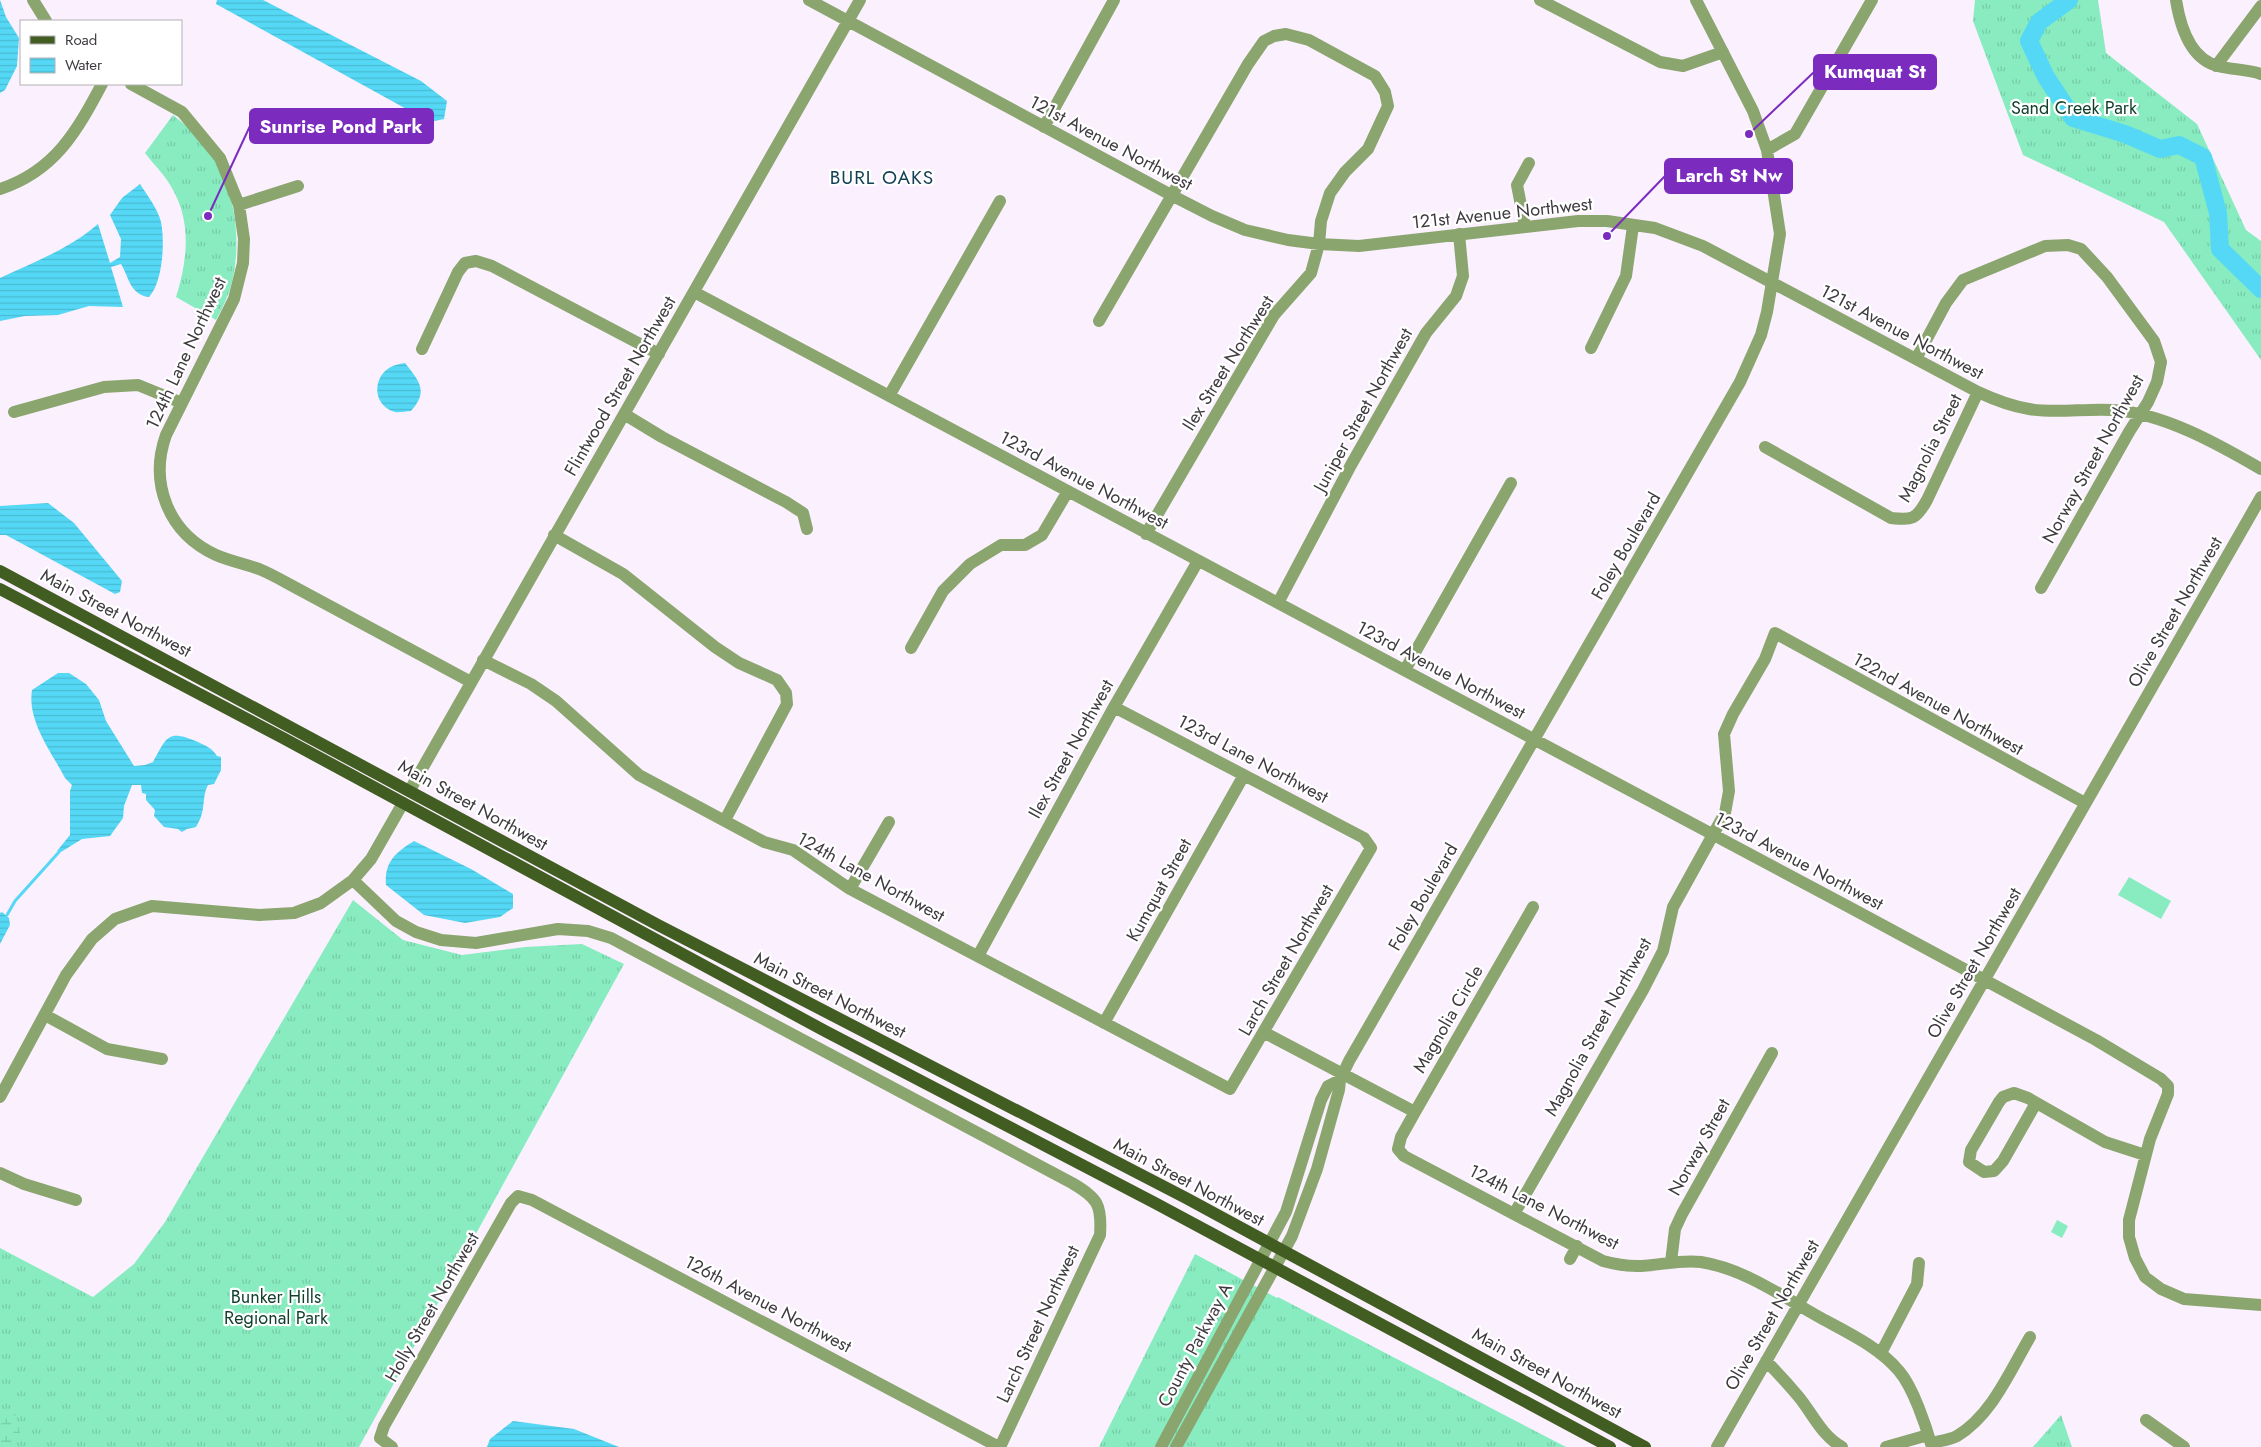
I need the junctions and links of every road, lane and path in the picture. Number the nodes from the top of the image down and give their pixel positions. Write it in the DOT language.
graph roads {
  1 [pos="33,0"];
  2 [pos="809,0"];
  3 [pos="860,0"];
  4 [pos="1114,0"];
  5 [pos="1540,0"];
  6 [pos="1696,0"];
  7 [pos="1872,0"];
  8 [pos="2176,0"];
  9 [pos="2261,6"];
  10 [pos="45,20"];
  11 [pos="848,21"];
  12 [pos="1723,52"];
  13 [pos="2216,66"];
  14 [pos="2261,74"];
  15 [pos="101,85"];
  16 [pos="133,85"];
  17 [pos="1044,127"];
  18 [pos="1767,150"];
  19 [pos="1529,163"];
  20 [pos="298,186"];
  21 [pos="0,189"];
  22 [pos="1173,196"];
  23 [pos="1000,202"];
  24 [pos="239,205"];
  25 [pos="1525,226"];
  26 [pos="1633,226"];
  27 [pos="1459,234"];
  28 [pos="1319,244"];
  29 [pos="1772,282"];
  30 [pos="694,292"];
  31 [pos="1099,321"];
  32 [pos="1591,348"];
  33 [pos="422,349"];
  34 [pos="659,354"];
  35 [pos="1916,359"];
  36 [pos="1978,392"];
  37 [pos="889,396"];
  38 [pos="182,402"];
  39 [pos="14,412"];
  40 [pos="624,414"];
  41 [pos="2141,415"];
  42 [pos="1765,447"];
  43 [pos="2261,469"];
  44 [pos="1511,484"];
  45 [pos="1068,491"];
  46 [pos="2261,497"];
  47 [pos="807,530"];
  48 [pos="554,534"];
  49 [pos="1146,534"];
  50 [pos="1198,561"];
  51 [pos="0,571"];
  52 [pos="2041,588"];
  53 [pos="0,589"];
  54 [pos="1278,603"];
  55 [pos="1775,633"];
  56 [pos="911,648"];
  57 [pos="483,660"];
  58 [pos="1405,670"];
  59 [pos="471,682"];
  60 [pos="1114,707"];
  61 [pos="1534,741"];
  62 [pos="1244,775"];
  63 [pos="410,790"];
  64 [pos="403,803"];
  65 [pos="2085,803"];
  66 [pos="725,820"];
  67 [pos="889,822"];
  68 [pos="1714,835"];
  69 [pos="1371,848"];
  70 [pos="353,880"];
  71 [pos="850,889"];
  72 [pos="1532,907"];
  73 [pos="978,956"];
  74 [pos="1985,980"];
  75 [pos="44,1016"];
  76 [pos="1104,1023"];
  77 [pos="1265,1033"];
  78 [pos="1772,1053"];
  79 [pos="162,1059"];
  80 [pos="1342,1077"];
  81 [pos="1230,1089"];
  82 [pos="0,1097"];
  83 [pos="2036,1103"];
  84 [pos="1414,1112"];
  85 [pos="1398,1149"];
  86 [pos="2146,1155"];
  87 [pos="0,1173"];
  88 [pos="518,1196"];
  89 [pos="76,1200"];
  90 [pos="1514,1214"];
  91 [pos="1268,1244"];
  92 [pos="1577,1246"];
  93 [pos="1283,1252"];
  94 [pos="1570,1259"];
  95 [pos="1259,1260"];
  96 [pos="1671,1262"];
  97 [pos="1919,1263"];
  98 [pos="1273,1268"];
  99 [pos="1799,1305"];
  100 [pos="2261,1305"];
  101 [pos="2030,1337"];
  102 [pos="1880,1353"];
  103 [pos="1766,1361"];
  104 [pos="2146,1420"];
  105 [pos="1930,1442"];
  106 [pos="392,1447"];
  107 [pos="999,1447"];
  108 [pos="1161,1447"];
  109 [pos="1176,1447"];
  110 [pos="1610,1447"];
  111 [pos="1645,1447"];
  112 [pos="1717,1447"];
  113 [pos="1842,1447"];
  114 [pos="1886,1447"];
  115 [pos="2184,1447"];
  1 -- 10 [label="street"];
  2 -- 11 [label="street, 121st Avenue Northwest"];
  3 -- 11 [label="street, Flintwood Street Northwest"];
  4 -- 17 [label="street"];
  5 -- 12 [label="street"];
  6 -- 12 [label="street, Foley Boulevard"];
  7 -- 18 [label="street"];
  8 -- 13 [label="street"];
  9 -- 13 [label="street"];
  11 -- 17 [label="street, 121st Avenue Northwest"];
  11 -- 30 [label="street, Flintwood Street Northwest"];
  12 -- 18 [label="street, Foley Boulevard"];
  13 -- 14 [label="street"];
  15 -- 21 [label="street"];
  16 -- 24 [label="street, 124th Lane Northwest"];
  17 -- 22 [label="street, 121st Avenue Northwest"];
  18 -- 29 [label="street, Foley Boulevard"];
  19 -- 25 [label="street"];
  20 -- 24 [label="street"];
  22 -- 28 [label="street, 121st Avenue Northwest"];
  22 -- 28 [label="street, Ilex Street Northwest"];
  22 -- 31 [label="street"];
  23 -- 37 [label="street"];
  24 -- 38 [label="street, 124th Lane Northwest"];
  25 -- 26 [label="street, 121st Avenue Northwest"];
  25 -- 27 [label="street, 121st Avenue Northwest"];
  26 -- 29 [label="street, 121st Avenue Northwest"];
  26 -- 32 [label="street"];
  27 -- 28 [label="street, 121st Avenue Northwest"];
  27 -- 54 [label="street, Juniper Street Northwest"];
  28 -- 49 [label="street, Ilex Street Northwest"];
  29 -- 35 [label="street, 121st Avenue Northwest"];
  29 -- 61 [label="street, Foley Boulevard"];
  30 -- 34 [label="street, Flintwood Street Northwest"];
  30 -- 37 [label="street, 123rd Avenue Northwest"];
  33 -- 34 [label="street"];
  34 -- 40 [label="street, Flintwood Street Northwest"];
  35 -- 36 [label="street, 121st Avenue Northwest"];
  35 -- 41 [label="street, Norway Street Northwest"];
  36 -- 41 [label="street, 121st Avenue Northwest"];
  36 -- 42 [label="street, Magnolia Street"];
  37 -- 45 [label="street, 123rd Avenue Northwest"];
  38 -- 39 [label="street"];
  38 -- 59 [label="street, 124th Lane Northwest"];
  40 -- 47 [label="street"];
  40 -- 48 [label="street, Flintwood Street Northwest"];
  41 -- 43 [label="street, 121st Avenue Northwest"];
  41 -- 52 [label="street, Norway Street Northwest"];
  44 -- 58 [label="street"];
  45 -- 49 [label="street, 123rd Avenue Northwest"];
  45 -- 56 [label="street"];
  46 -- 65 [label="street, Olive Street Northwest"];
  48 -- 57 [label="street, Flintwood Street Northwest"];
  48 -- 66 [label="street"];
  49 -- 50 [label="street, 123rd Avenue Northwest"];
  50 -- 54 [label="street, 123rd Avenue Northwest"];
  50 -- 60 [label="street, Ilex Street Northwest"];
  51 -- 63 [label="main road, Main Street Northwest"];
  53 -- 64 [label="main road, Main Street Northwest"];
  54 -- 58 [label="street, 123rd Avenue Northwest"];
  55 -- 65 [label="street, 122nd Avenue Northwest"];
  55 -- 68 [label="street, Magnolia Street Northwest"];
  57 -- 59 [label="street, Flintwood Street Northwest"];
  57 -- 66 [label="street, 124th Lane Northwest"];
  58 -- 61 [label="street, 123rd Avenue Northwest"];
  59 -- 63 [label="street, Flintwood Street Northwest"];
  60 -- 62 [label="street, 123rd Lane Northwest"];
  60 -- 73 [label="street, Ilex Street Northwest"];
  61 -- 68 [label="street, 123rd Avenue Northwest"];
  61 -- 80 [label="street, Foley Boulevard"];
  62 -- 69 [label="street, 123rd Lane Northwest"];
  62 -- 76 [label="street, Kumquat Street"];
  63 -- 91 [label="main road, Main Street Northwest"];
  64 -- 70 [label="street"];
  64 -- 95 [label="main road, Main Street Northwest"];
  65 -- 74 [label="street, Olive Street Northwest"];
  66 -- 71 [label="street, 124th Lane Northwest"];
  67 -- 71 [label="street"];
  68 -- 74 [label="street, 123rd Avenue Northwest"];
  68 -- 90 [label="street, Magnolia Street Northwest"];
  69 -- 77 [label="street, Larch Street Northwest"];
  70 -- 75 [label="street"];
  70 -- 107 [label="street, Larch Street Northwest"];
  71 -- 73 [label="street, 124th Lane Northwest"];
  72 -- 84 [label="street, Magnolia Circle"];
  73 -- 76 [label="street, 124th Lane Northwest"];
  74 -- 86 [label="street, 123rd Avenue Northwest"];
  74 -- 99 [label="street, Olive Street Northwest"];
  75 -- 79 [label="street"];
  75 -- 82 [label="street"];
  76 -- 81 [label="street, 124th Lane Northwest"];
  77 -- 80 [label="street"];
  77 -- 81 [label="street, Larch Street Northwest"];
  78 -- 96 [label="street, Norway Street"];
  80 -- 84 [label="street"];
  80 -- 91 [label="street, Foley Boulevard"];
  80 -- 93 [label="street, Foley Boulevard"];
  83 -- 83 [label="street"];
  83 -- 86 [label="street"];
  84 -- 85 [label="street, Magnolia Circle"];
  85 -- 90 [label="street, 124th Lane Northwest"];
  86 -- 100 [label="street"];
  87 -- 89 [label="street"];
  88 -- 106 [label="street, Holly Street Northwest"];
  88 -- 107 [label="street, 126th Avenue Northwest"];
  90 -- 92 [label="street, 124th Lane Northwest"];
  91 -- 93 [label="main road, Main Street Northwest"];
  91 -- 95 [label="street, Foley Boulevard"];
  92 -- 94 [label="street"];
  92 -- 96 [label="street, 124th Lane Northwest"];
  93 -- 98 [label="street, Foley Boulevard"];
  93 -- 111 [label="main road, Main Street Northwest"];
  95 -- 98 [label="main road, Main Street Northwest"];
  95 -- 108 [label="street, County Parkway A"];
  96 -- 99 [label="street, 124th Lane Northwest"];
  97 -- 102 [label="street"];
  98 -- 109 [label="street, County Parkway A"];
  98 -- 110 [label="main road, Main Street Northwest"];
  99 -- 102 [label="street, 124th Lane Northwest"];
  99 -- 103 [label="street, Olive Street Northwest"];
  101 -- 105 [label="street"];
  102 -- 105 [label="street, 124th Lane Northwest"];
  103 -- 112 [label="street, Olive Street Northwest"];
  103 -- 113 [label="street"];
  104 -- 115 [label="street"];
  105 -- 114 [label="street"];
}
